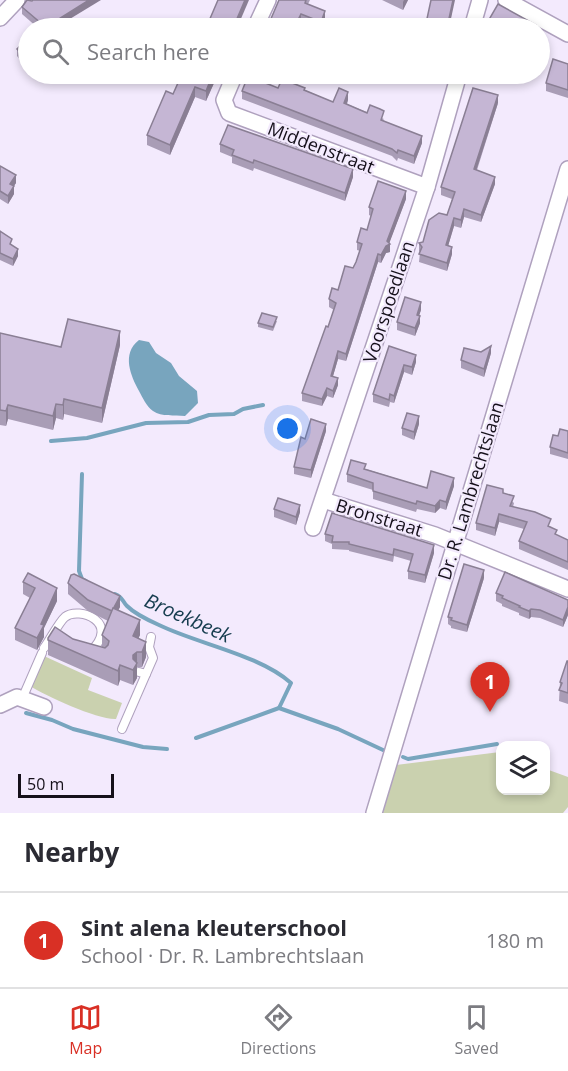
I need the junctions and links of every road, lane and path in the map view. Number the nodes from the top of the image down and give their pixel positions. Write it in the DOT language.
graph roads {
  1 [pos="17,0"];
  2 [pos="268,0"];
  3 [pos="480,0"];
  4 [pos="506,0"];
  5 [pos="0,18"];
  6 [pos="260,18"];
  7 [pos="475,18"];
  8 [pos="539,18"];
  9 [pos="550,24"];
  10 [pos="568,34"];
  11 [pos="231,84"];
  12 [pos="456,84"];
  13 [pos="568,169"];
  14 [pos="427,187"];
  15 [pos="323,500"];
  16 [pos="313,528"];
  17 [pos="456,543"];
  18 [pos="568,589"];
  19 [pos="151,637"];
  20 [pos="91,652"];
  21 [pos="22,699"];
  22 [pos="0,705"];
  23 [pos="44,707"];
  24 [pos="122,729"];
  25 [pos="374,813"];
  1 -- 5 [label="street"];
  2 -- 6 [label="street"];
  3 -- 7 [label="street"];
  4 -- 8 [label="street"];
  9 -- 10 [label="street"];
  11 -- 14 [label="street, Middenstraat"];
  12 -- 14 [label="street, Voorspoedlaan"];
  13 -- 17 [label="street, Dr. R. Lambrechtslaan"];
  14 -- 15 [label="street, Voorspoedlaan"];
  15 -- 16 [label="street, Voorspoedlaan"];
  15 -- 17 [label="street, Bronstraat"];
  17 -- 18 [label="street, Bronstraat"];
  17 -- 25 [label="street, Dr. R. Lambrechtslaan"];
  19 -- 24 [label="lane"];
  20 -- 21 [label="lane"];
  21 -- 22 [label="street"];
  21 -- 23 [label="street"];
}
